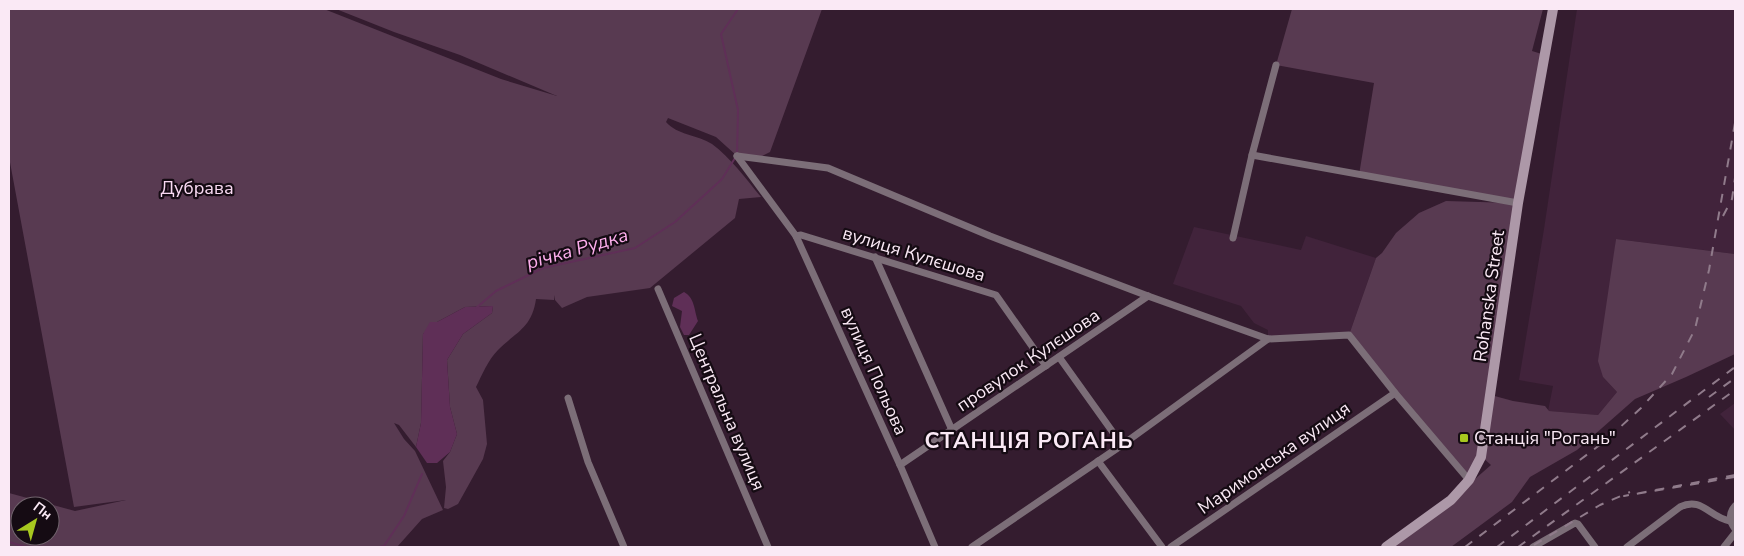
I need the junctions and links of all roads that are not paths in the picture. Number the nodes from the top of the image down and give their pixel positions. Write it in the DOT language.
graph roads {
  1 [pos="1553,9"];
  2 [pos="1276,65"];
  3 [pos="1252,155"];
  4 [pos="1518,203"];
  5 [pos="796,236"];
  6 [pos="1233,238"];
  7 [pos="875,258"];
  8 [pos="658,289"];
  9 [pos="1148,296"];
  10 [pos="1268,339"];
  11 [pos="1059,357"];
  12 [pos="1046,366"];
  13 [pos="1395,393"];
  14 [pos="568,398"];
  15 [pos="952,430"];
  16 [pos="1122,445"];
  17 [pos="1098,462"];
  18 [pos="900,465"];
  19 [pos="1469,480"];
  20 [pos="1735,506"];
  21 [pos="1730,521"];
  22 [pos="1735,529"];
  23 [pos="1735,533"];
  24 [pos="624,547"];
  25 [pos="768,547"];
  26 [pos="935,547"];
  27 [pos="972,547"];
  28 [pos="1162,547"];
  29 [pos="1171,547"];
  30 [pos="1386,547"];
  31 [pos="1534,547"];
  32 [pos="1595,547"];
  33 [pos="1627,547"];
  34 [pos="1724,547"];
  1 -- 4 [label="main road, Rohanska Street"];
  2 -- 3 [label="street"];
  3 -- 4 [label="street"];
  3 -- 6 [label="street"];
  4 -- 19 [label="main road, Rohanska Street"];
  5 -- 7 [label="street, вулиця Кулєшова"];
  5 -- 9 [label="street, вулиця Польова"];
  5 -- 18 [label="street, вулиця Польова"];
  7 -- 12 [label="street, вулиця Кулєшова"];
  7 -- 15 [label="street"];
  8 -- 25 [label="street, Центральна вулиця"];
  9 -- 10 [label="street"];
  9 -- 11 [label="street, провулок Кулєшова"];
  10 -- 13 [label="street"];
  10 -- 16 [label="street"];
  11 -- 12 [label="street, провулок Кулєшова"];
  11 -- 16 [label="street"];
  12 -- 15 [label="street, провулок Кулєшова"];
  13 -- 19 [label="street"];
  13 -- 29 [label="street, Маримонська вулиця"];
  14 -- 24 [label="street"];
  15 -- 18 [label="street, провулок Кулєшова"];
  16 -- 17 [label="street"];
  17 -- 27 [label="street"];
  17 -- 28 [label="street"];
  18 -- 26 [label="street, вулиця Польова"];
  19 -- 30 [label="main road, Rohanska Street"];
  20 -- 21 [label="street"];
  21 -- 22 [label="street"];
  21 -- 33 [label="street"];
  23 -- 34 [label="street"];
  31 -- 32 [label="street"];
}
